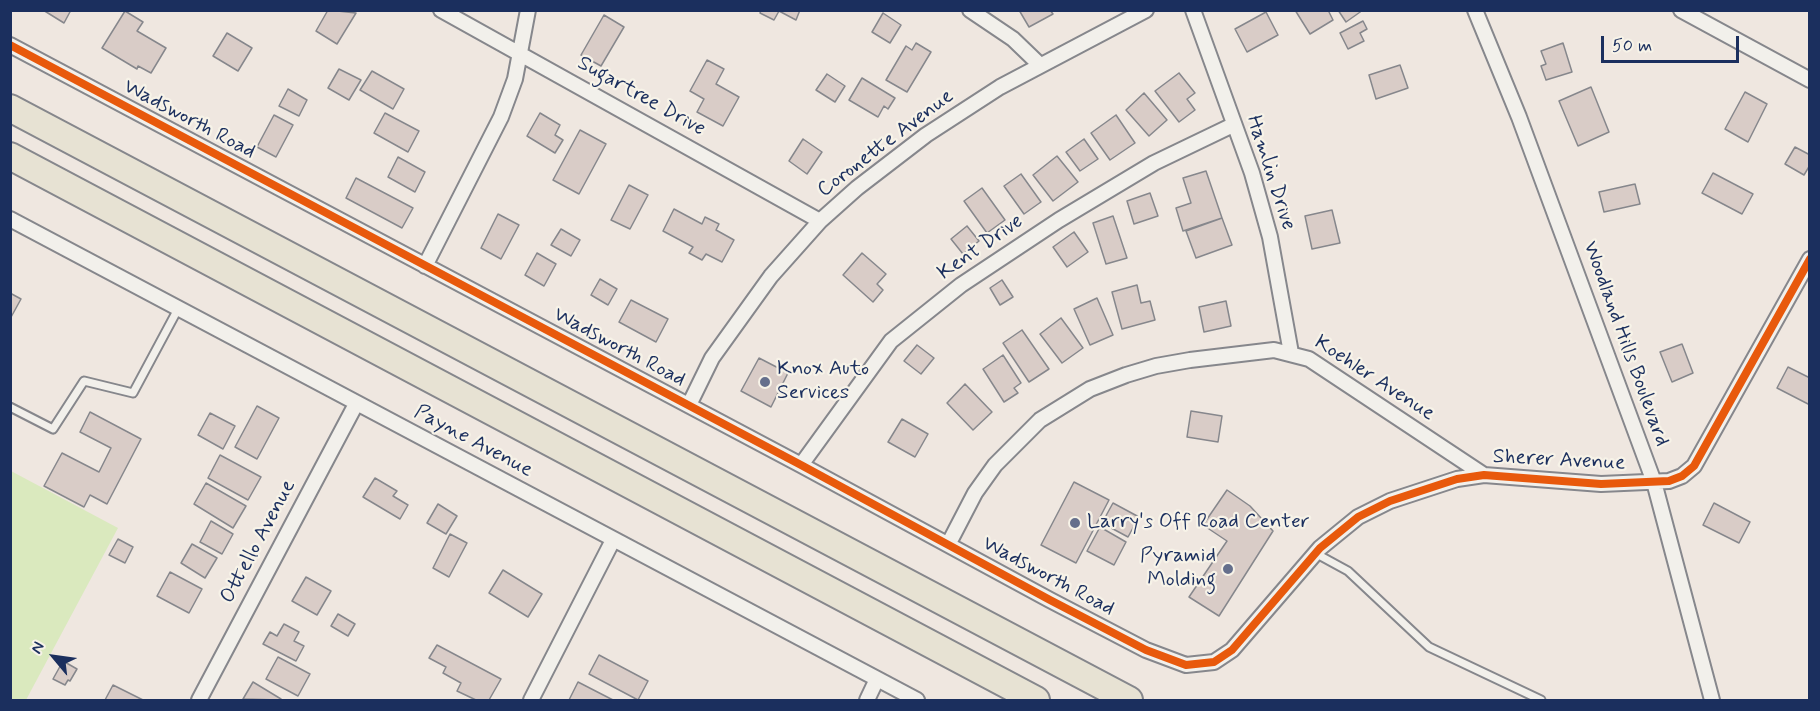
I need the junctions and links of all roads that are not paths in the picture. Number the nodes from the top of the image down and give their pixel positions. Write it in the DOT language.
graph roads {
  1 [pos="441,10"];
  2 [pos="528,10"];
  3 [pos="970,10"];
  4 [pos="1146,10"];
  5 [pos="1193,10"];
  6 [pos="1475,10"];
  7 [pos="1681,10"];
  8 [pos="10,45"];
  9 [pos="521,55"];
  10 [pos="1040,64"];
  11 [pos="1809,80"];
  12 [pos="10,108"];
  13 [pos="1233,125"];
  14 [pos="10,156"];
  15 [pos="10,219"];
  16 [pos="820,221"];
  17 [pos="1809,259"];
  18 [pos="425,266"];
  19 [pos="178,309"];
  20 [pos="1292,353"];
  21 [pos="356,404"];
  22 [pos="688,405"];
  23 [pos="10,407"];
  24 [pos="801,465"];
  25 [pos="1484,475"];
  26 [pos="1654,482"];
  27 [pos="613,540"];
  28 [pos="948,543"];
  29 [pos="1315,553"];
  30 [pos="1214,662"];
  31 [pos="878,680"];
  32 [pos="199,700"];
  33 [pos="531,700"];
  34 [pos="867,700"];
  35 [pos="917,700"];
  36 [pos="1036,700"];
  37 [pos="1129,700"];
  38 [pos="1541,700"];
  39 [pos="1712,700"];
  1 -- 9 [label="street, Sugartree Drive"];
  2 -- 9 [label="street"];
  3 -- 10 [label="street"];
  4 -- 10 [label="street, Coronette Avenue"];
  5 -- 13 [label="street, Hamlin Drive"];
  6 -- 26 [label="street, Woodland Hills Boulevard"];
  7 -- 11 [label="street"];
  8 -- 18 [label="street, Wadsworth Road"];
  9 -- 16 [label="street, Sugartree Drive"];
  9 -- 18 [label="street"];
  10 -- 16 [label="street, Coronette Avenue"];
  12 -- 37 [label="highway"];
  13 -- 20 [label="street, Hamlin Drive"];
  13 -- 24 [label="street, Kent Drive"];
  14 -- 36 [label="highway"];
  15 -- 19 [label="street, Payne Avenue"];
  16 -- 22 [label="street, Coronette Avenue"];
  17 -- 26 [label="street, Sherer Avenue"];
  18 -- 22 [label="street, Wadsworth Road"];
  19 -- 21 [label="street, Payne Avenue"];
  19 -- 23 [label="lane"];
  20 -- 25 [label="street, Koehler Avenue"];
  20 -- 28 [label="street, Koehler Avenue"];
  21 -- 27 [label="street, Payne Avenue"];
  21 -- 32 [label="street, Ottello Avenue"];
  22 -- 24 [label="street, Wadsworth Road"];
  24 -- 28 [label="street, Wadsworth Road"];
  25 -- 26 [label="street, Sherer Avenue"];
  25 -- 29 [label="street, Sherer Avenue"];
  26 -- 39 [label="street, Woodland Hills Boulevard"];
  27 -- 31 [label="street, Payne Avenue"];
  27 -- 33 [label="street"];
  28 -- 30 [label="street, Wadsworth Road"];
  29 -- 30 [label="street, Sherer Avenue"];
  29 -- 38 [label="lane"];
  31 -- 34 [label="street"];
  31 -- 35 [label="street, Payne Avenue"];
}
